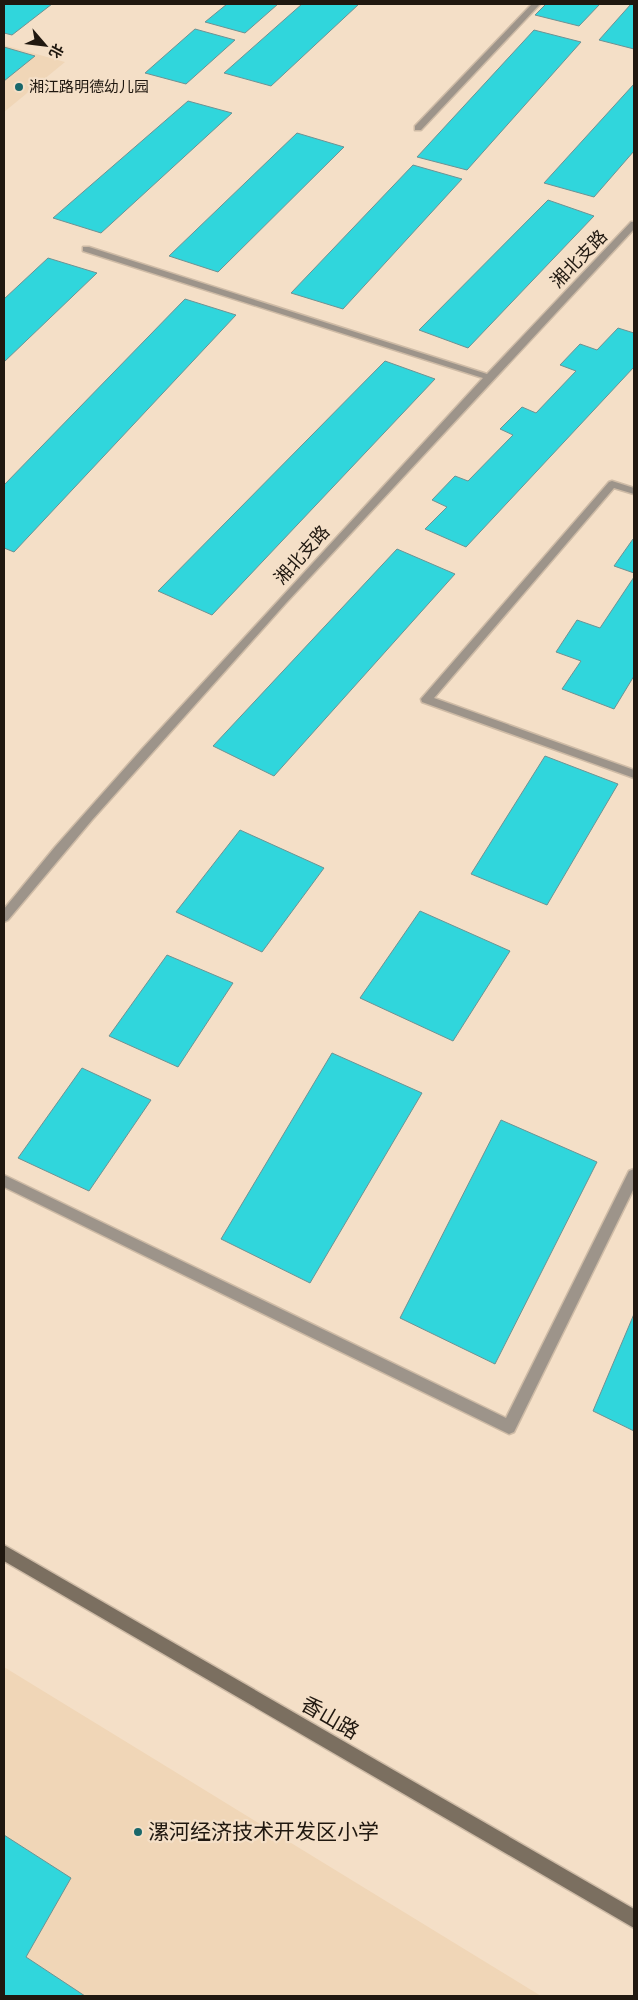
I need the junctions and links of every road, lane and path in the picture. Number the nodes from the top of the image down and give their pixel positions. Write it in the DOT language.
graph roads {
  1 [pos="536,4"];
  2 [pos="418,128"];
  3 [pos="634,224"];
  4 [pos="86,249"];
  5 [pos="488,377"];
  6 [pos="634,491"];
  7 [pos="634,774"];
  8 [pos="4,917"];
  9 [pos="634,1175"];
  10 [pos="4,1181"];
  11 [pos="4,1553"];
  12 [pos="634,1919"];
  1 -- 2 [label="street"];
  3 -- 5 [label="street, 湘北支路"];
  4 -- 5 [label="street"];
  5 -- 8 [label="street, 湘北支路"];
  6 -- 7 [label="street"];
  9 -- 10 [label="street"];
  11 -- 12 [label="street, 香山路"];
}
